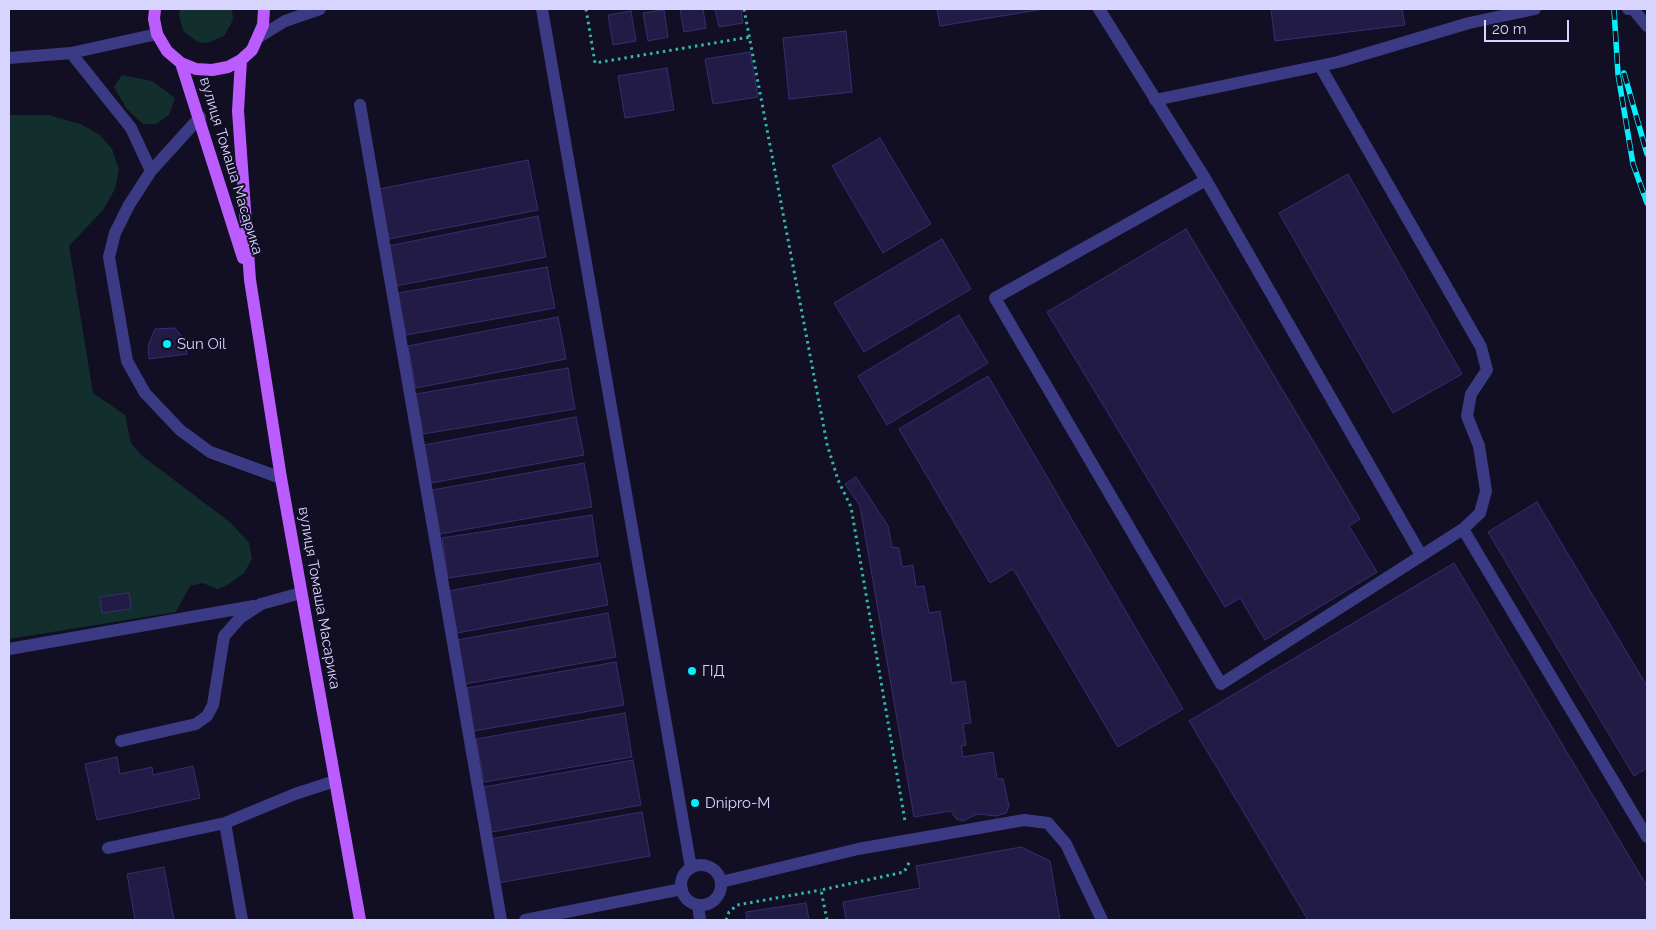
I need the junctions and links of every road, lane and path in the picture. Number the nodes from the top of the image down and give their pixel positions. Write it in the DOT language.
graph roads {
  1 [pos="155,9"];
  2 [pos="264,9"];
  3 [pos="320,9"];
  4 [pos="542,9"];
  5 [pos="586,9"];
  6 [pos="744,9"];
  7 [pos="1099,9"];
  8 [pos="1535,9"];
  9 [pos="1628,9"];
  10 [pos="1647,26"];
  11 [pos="157,34"];
  12 [pos="260,37"];
  13 [pos="750,37"];
  14 [pos="71,53"];
  15 [pos="9,58"];
  16 [pos="241,60"];
  17 [pos="181,63"];
  18 [pos="1320,66"];
  19 [pos="1155,100"];
  20 [pos="360,105"];
  21 [pos="200,117"];
  22 [pos="151,171"];
  23 [pos="1206,180"];
  24 [pos="250,280"];
  25 [pos="281,478"];
  26 [pos="1463,529"];
  27 [pos="1421,555"];
  28 [pos="301,594"];
  29 [pos="261,604"];
  30 [pos="9,649"];
  31 [pos="120,741"];
  32 [pos="335,781"];
  33 [pos="225,823"];
  34 [pos="1647,836"];
  35 [pos="909,840"];
  36 [pos="108,848"];
  37 [pos="691,868"];
  38 [pos="721,882"];
  39 [pos="682,888"];
  40 [pos="822,890"];
  41 [pos="698,905"];
  42 [pos="242,920"];
  43 [pos="360,920"];
  44 [pos="501,920"];
  45 [pos="525,920"];
  46 [pos="700,920"];
  47 [pos="726,920"];
  48 [pos="827,920"];
  49 [pos="1102,920"];
  1 -- 11 [label="main road"];
  2 -- 12 [label="main road"];
  3 -- 12 [label="street"];
  4 -- 37 [label="street"];
  5 -- 13 [label="path"];
  6 -- 13 [label="path"];
  7 -- 19 [label="street"];
  8 -- 18 [label="street"];
  9 -- 10 [label="street"];
  11 -- 14 [label="street"];
  11 -- 17 [label="main road"];
  12 -- 16 [label="main road"];
  13 -- 35 [label="path"];
  14 -- 15 [label="street"];
  14 -- 22 [label="street"];
  16 -- 17 [label="main road"];
  16 -- 24 [label="main road, вулиця Томаша Масарика"];
  17 -- 21 [label="main road, вулиця Томаша Масарика"];
  18 -- 19 [label="street"];
  18 -- 26 [label="street"];
  19 -- 23 [label="street"];
  20 -- 44 [label="street"];
  21 -- 22 [label="street"];
  21 -- 24 [label="main road, вулиця Томаша Масарика"];
  22 -- 25 [label="street"];
  23 -- 27 [label="street"];
  23 -- 27 [label="street"];
  24 -- 25 [label="main road, вулиця Томаша Масарика"];
  25 -- 28 [label="main road, вулиця Томаша Масарика"];
  26 -- 27 [label="street"];
  26 -- 34 [label="street"];
  28 -- 29 [label="street"];
  28 -- 32 [label="main road, вулиця Томаша Масарика"];
  29 -- 30 [label="street"];
  29 -- 31 [label="street"];
  32 -- 33 [label="street"];
  32 -- 43 [label="main road, вулиця Томаша Масарика"];
  33 -- 36 [label="street"];
  33 -- 42 [label="street"];
  35 -- 38 [label="street"];
  35 -- 40 [label="path"];
  35 -- 49 [label="street"];
  37 -- 38 [label="street"];
  37 -- 39 [label="street"];
  38 -- 41 [label="street"];
  39 -- 41 [label="street"];
  39 -- 45 [label="street"];
  40 -- 47 [label="path"];
  40 -- 48 [label="path"];
  41 -- 46 [label="street"];
}
